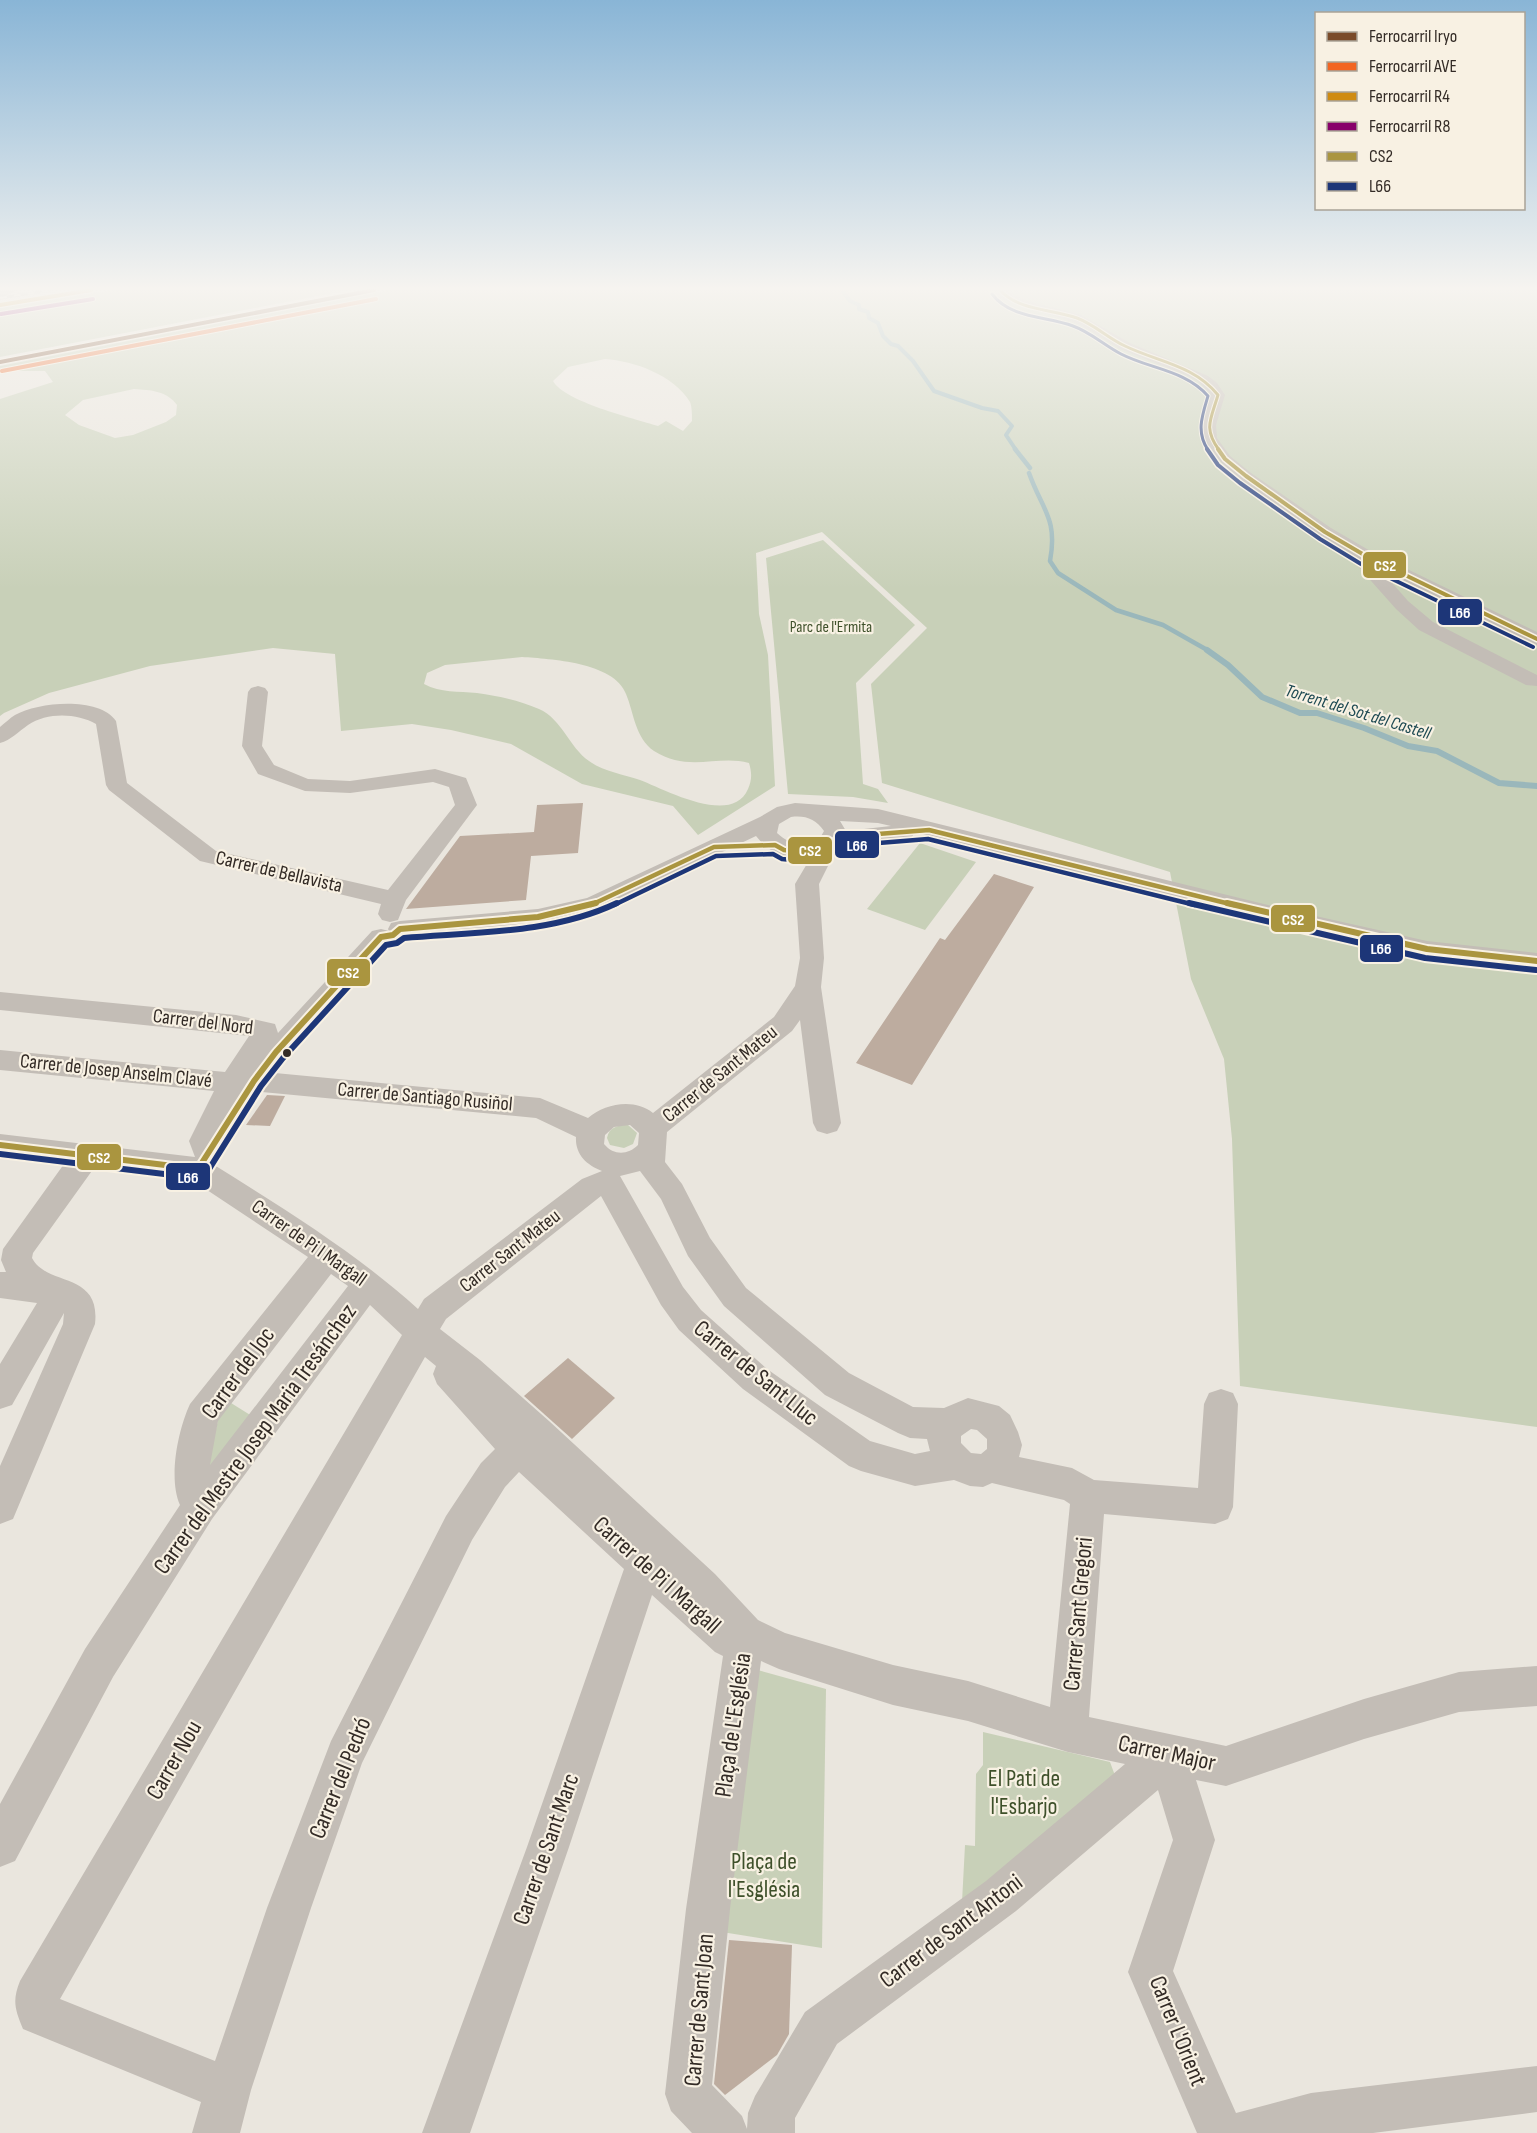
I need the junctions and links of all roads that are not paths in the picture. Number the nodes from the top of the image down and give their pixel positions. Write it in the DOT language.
graph roads {
  1 [pos="1215,390"];
  2 [pos="1351,547"];
  3 [pos="1415,580"];
  4 [pos="1387,588"];
  5 [pos="1457,600"];
  6 [pos="1423,609"];
  7 [pos="1537,639"];
  8 [pos="1535,683"];
  9 [pos="258,692"];
  10 [pos="0,736"];
  11 [pos="818,813"];
  12 [pos="768,822"];
  13 [pos="929,830"];
  14 [pos="828,843"];
  15 [pos="714,846"];
  16 [pos="779,847"];
  17 [pos="807,884"];
  18 [pos="391,921"];
  19 [pos="1537,961"];
  20 [pos="808,987"];
  21 [pos="0,1001"];
  22 [pos="0,1060"];
  23 [pos="243,1082"];
  24 [pos="827,1123"];
  25 [pos="591,1131"];
  26 [pos="652,1140"];
  27 [pos="0,1145"];
  28 [pos="87,1155"];
  29 [pos="202,1161"];
  30 [pos="613,1173"];
  31 [pos="328,1256"];
  32 [pos="368,1283"];
  33 [pos="0,1285"];
  34 [pos="60,1292"];
  35 [pos="430,1341"];
  36 [pos="0,1394"];
  37 [pos="1221,1404"];
  38 [pos="947,1424"];
  39 [pos="518,1449"];
  40 [pos="953,1462"];
  41 [pos="992,1467"];
  42 [pos="1088,1496"];
  43 [pos="0,1507"];
  44 [pos="199,1507"];
  45 [pos="644,1564"];
  46 [pos="745,1633"];
  47 [pos="831,1666"];
  48 [pos="1537,1686"];
  49 [pos="1068,1732"];
  50 [pos="1168,1755"];
  51 [pos="0,1846"];
  52 [pos="708,1909"];
  53 [pos="1537,2089"];
  54 [pos="228,2090"];
  55 [pos="216,2133"];
  56 [pos="446,2133"];
  57 [pos="725,2133"];
  58 [pos="771,2133"];
  59 [pos="1221,2133"];
  60 [pos="1245,2133"];
  1 -- 2 [label="street"];
  2 -- 3 [label="street"];
  2 -- 4 [label="street"];
  3 -- 4 [label="street"];
  3 -- 5 [label="street"];
  3 -- 6 [label="street"];
  4 -- 8 [label="street"];
  5 -- 6 [label="street"];
  5 -- 7 [label="street"];
  6 -- 8 [label="street"];
  9 -- 18 [label="street"];
  10 -- 18 [label="street, Carrer de Bellavista"];
  11 -- 12 [label="street"];
  11 -- 13 [label="street"];
  11 -- 14 [label="street"];
  12 -- 15 [label="street"];
  12 -- 16 [label="street"];
  13 -- 14 [label="street"];
  13 -- 19 [label="street"];
  14 -- 16 [label="street"];
  14 -- 17 [label="street"];
  15 -- 16 [label="street"];
  15 -- 18 [label="street"];
  16 -- 17 [label="street, Carrer de Sant Mateu"];
  17 -- 20 [label="street, Carrer de Sant Mateu"];
  18 -- 23 [label="street"];
  20 -- 24 [label="street"];
  20 -- 26 [label="street, Carrer de Sant Mateu"];
  21 -- 23 [label="street, Carrer del Nord"];
  22 -- 23 [label="street, Carrer de Josep Anselm Clavé"];
  23 -- 25 [label="street, Carrer de Santiago Rusiñol"];
  23 -- 29 [label="street"];
  25 -- 26 [label="street"];
  25 -- 30 [label="street"];
  26 -- 30 [label="street"];
  26 -- 38 [label="street, Carrer de Sant Lluc"];
  27 -- 28 [label="street"];
  28 -- 29 [label="street"];
  28 -- 34 [label="street"];
  29 -- 31 [label="street, Carrer de Pi I Margall"];
  30 -- 35 [label="street, Carrer Sant Mateu"];
  30 -- 40 [label="street, Carrer de Sant Lluc"];
  31 -- 32 [label="street, Carrer de Pi I Margall"];
  31 -- 44 [label="street, Carrer del Joc"];
  32 -- 35 [label="street, Carrer de Pi I Margall"];
  32 -- 44 [label="street, Carrer del Mestre Josep Maria Tresánchez"];
  33 -- 34 [label="street"];
  34 -- 36 [label="street"];
  34 -- 43 [label="street"];
  35 -- 39 [label="street, Carrer de Pi I Margall"];
  35 -- 46 [label="street, Carrer de Pi I Margall"];
  35 -- 54 [label="street, Carrer Nou"];
  37 -- 42 [label="street"];
  38 -- 40 [label="street"];
  38 -- 41 [label="street"];
  39 -- 45 [label="street, Carrer de Pi I Margall"];
  39 -- 54 [label="street, Carrer del Pedró"];
  40 -- 41 [label="street"];
  41 -- 42 [label="street"];
  42 -- 49 [label="street, Carrer Sant Gregori"];
  44 -- 51 [label="street, Carrer del Mestre Josep Maria Tresánchez"];
  45 -- 46 [label="street, Carrer de Pi I Margall"];
  45 -- 56 [label="street, Carrer de Sant Marc"];
  46 -- 47 [label="street, Plaça de L'Església"];
  46 -- 52 [label="street, Plaça de L'Església"];
  47 -- 49 [label="street, Carrer Major"];
  48 -- 50 [label="street, Carrer Major"];
  49 -- 50 [label="street, Carrer Major"];
  50 -- 58 [label="street, Carrer de Sant Antoni"];
  50 -- 59 [label="street, Carrer L'Orient"];
  52 -- 57 [label="street, Carrer de Sant Joan"];
  53 -- 60 [label="street"];
  54 -- 55 [label="street, Carrer del Pedró"];
}
